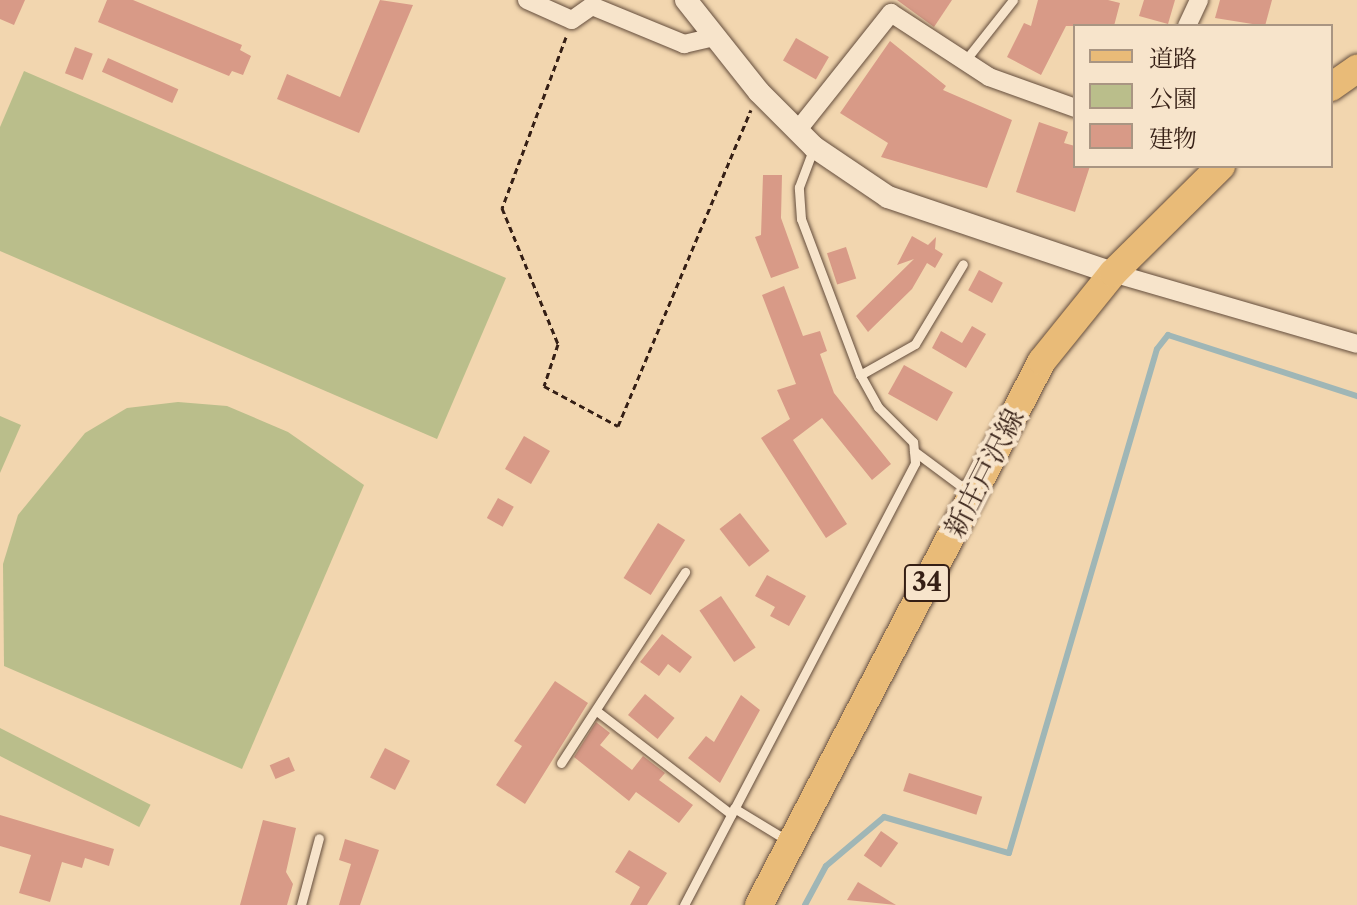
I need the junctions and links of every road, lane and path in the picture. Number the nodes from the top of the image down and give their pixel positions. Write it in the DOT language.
graph roads {
  1 [pos="527,0"];
  2 [pos="686,0"];
  3 [pos="1013,0"];
  4 [pos="1199,0"];
  5 [pos="572,20"];
  6 [pos="1188,24"];
  7 [pos="714,37"];
  8 [pos="964,62"];
  9 [pos="1357,69"];
  10 [pos="1333,86"];
  11 [pos="759,92"];
  12 [pos="1073,107"];
  13 [pos="797,131"];
  14 [pos="814,147"];
  15 [pos="1219,168"];
  16 [pos="963,264"];
  17 [pos="1113,273"];
  18 [pos="1357,344"];
  19 [pos="860,375"];
  20 [pos="914,451"];
  21 [pos="973,495"];
  22 [pos="685,572"];
  23 [pos="598,712"];
  24 [pos="561,763"];
  25 [pos="733,811"];
  26 [pos="319,838"];
  27 [pos="793,843"];
  28 [pos="301,905"];
  29 [pos="684,905"];
  30 [pos="759,905"];
  1 -- 5 [label="street"];
  2 -- 7 [label="street"];
  3 -- 8 [label="lane"];
  4 -- 6 [label="street"];
  5 -- 7 [label="street"];
  5 -- 11 [label="path"];
  7 -- 11 [label="street"];
  8 -- 12 [label="street"];
  8 -- 13 [label="street"];
  9 -- 10 [label="main road"];
  11 -- 13 [label="street"];
  13 -- 14 [label="street"];
  14 -- 17 [label="street"];
  14 -- 19 [label="lane"];
  15 -- 17 [label="main road, 新庄戸沢線 / 34"];
  16 -- 19 [label="lane"];
  17 -- 18 [label="street"];
  17 -- 21 [label="main road, 新庄戸沢線 / 34"];
  19 -- 20 [label="lane"];
  20 -- 21 [label="lane"];
  20 -- 25 [label="lane"];
  21 -- 27 [label="main road, 新庄戸沢線 / 34"];
  22 -- 23 [label="lane"];
  23 -- 24 [label="lane"];
  23 -- 25 [label="lane"];
  25 -- 27 [label="lane"];
  25 -- 29 [label="lane"];
  26 -- 28 [label="lane"];
  27 -- 30 [label="main road, 新庄戸沢線 / 34"];
}
